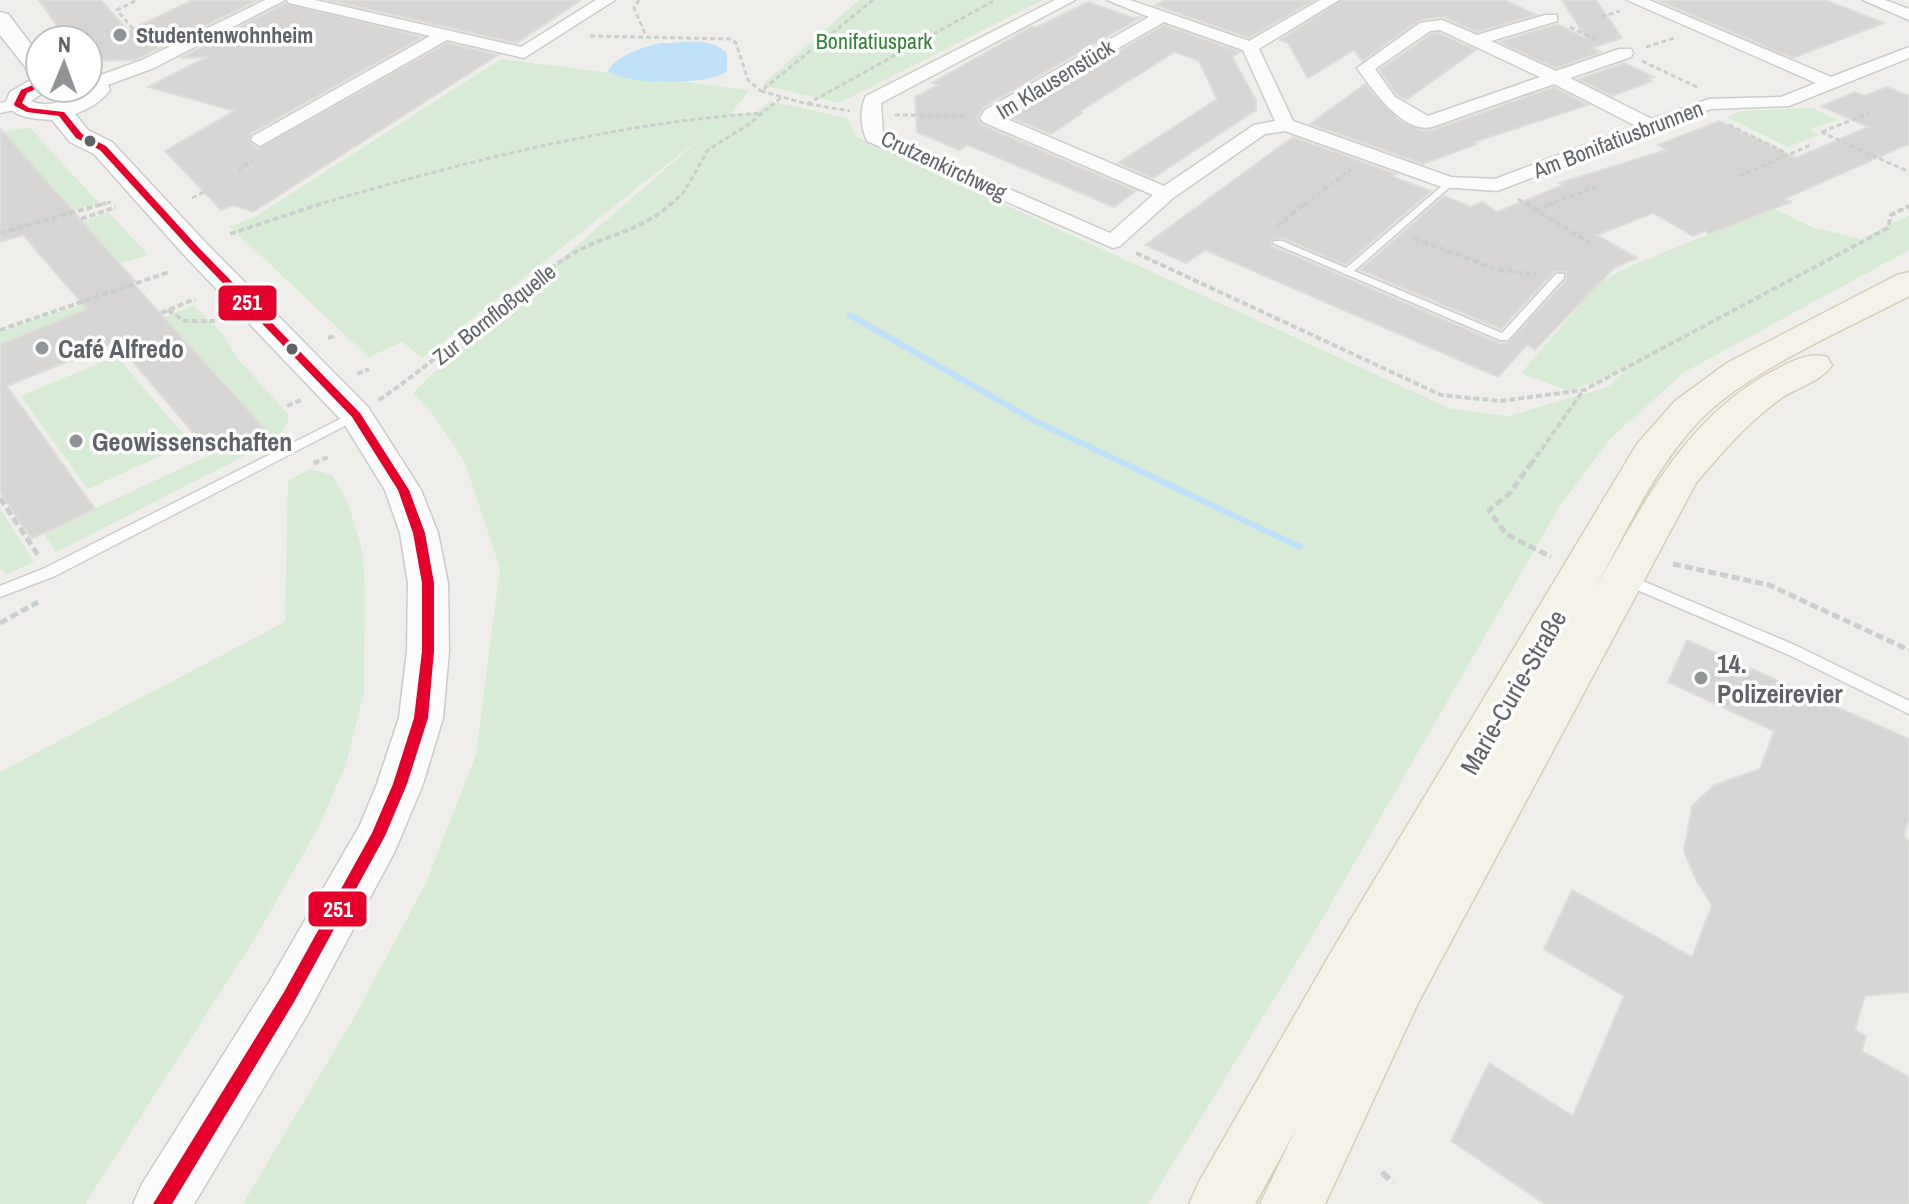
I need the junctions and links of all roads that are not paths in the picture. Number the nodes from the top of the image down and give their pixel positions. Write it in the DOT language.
graph roads {
  1 [pos="277,0"];
  2 [pos="295,0"];
  3 [pos="607,0"];
  4 [pos="1067,0"];
  5 [pos="1115,0"];
  6 [pos="1331,0"];
  7 [pos="1635,0"];
  8 [pos="1871,0"];
  9 [pos="1909,15"];
  10 [pos="1163,16"];
  11 [pos="1551,18"];
  12 [pos="0,19"];
  13 [pos="446,34"];
  14 [pos="1478,40"];
  15 [pos="1250,47"];
  16 [pos="24,51"];
  17 [pos="1909,52"];
  18 [pos="1625,53"];
  19 [pos="1556,78"];
  20 [pos="104,81"];
  21 [pos="1834,84"];
  22 [pos="24,92"];
  23 [pos="72,104"];
  24 [pos="86,104"];
  25 [pos="9,106"];
  26 [pos="46,111"];
  27 [pos="1286,125"];
  28 [pos="1651,126"];
  29 [pos="260,140"];
  30 [pos="103,148"];
  31 [pos="1449,183"];
  32 [pos="1166,194"];
  33 [pos="1278,243"];
  34 [pos="1348,271"];
  35 [pos="1560,276"];
  36 [pos="1909,282"];
  37 [pos="1909,314"];
  38 [pos="356,415"];
  39 [pos="1622,578"];
  40 [pos="0,592"];
  41 [pos="1909,708"];
  42 [pos="162,1204"];
  43 [pos="1221,1204"];
  44 [pos="1292,1204"];
  1 -- 20 [label="street"];
  2 -- 13 [label="street"];
  3 -- 13 [label="street"];
  4 -- 32 [label="street, Crutzenkirchweg"];
  5 -- 10 [label="street, Im Klausenstück"];
  6 -- 15 [label="street"];
  7 -- 21 [label="street"];
  8 -- 9 [label="street"];
  10 -- 15 [label="street, Im Klausenstück"];
  10 -- 32 [label="street, Im Klausenstück"];
  11 -- 14 [label="street"];
  12 -- 16 [label="street"];
  13 -- 29 [label="street"];
  14 -- 19 [label="street"];
  14 -- 19 [label="street"];
  15 -- 27 [label="street"];
  17 -- 21 [label="street, Am Bonifatiusbrunnen"];
  18 -- 19 [label="street"];
  19 -- 28 [label="street"];
  21 -- 28 [label="street, Am Bonifatiusbrunnen"];
  22 -- 25 [label="street"];
  23 -- 26 [label="street"];
  24 -- 30 [label="street"];
  25 -- 26 [label="street"];
  26 -- 30 [label="street"];
  27 -- 31 [label="street, Am Bonifatiusbrunnen"];
  27 -- 32 [label="street"];
  28 -- 31 [label="street, Am Bonifatiusbrunnen"];
  30 -- 38 [label="street"];
  31 -- 34 [label="lane"];
  33 -- 34 [label="lane"];
  34 -- 35 [label="lane"];
  36 -- 43 [label="main road, Marie-Curie-Straße"];
  37 -- 39 [label="main road, Marie-Curie-Straße"];
  38 -- 40 [label="lane"];
  38 -- 42 [label="street"];
  39 -- 41 [label="lane"];
  39 -- 44 [label="main road, Marie-Curie-Straße"];
}
